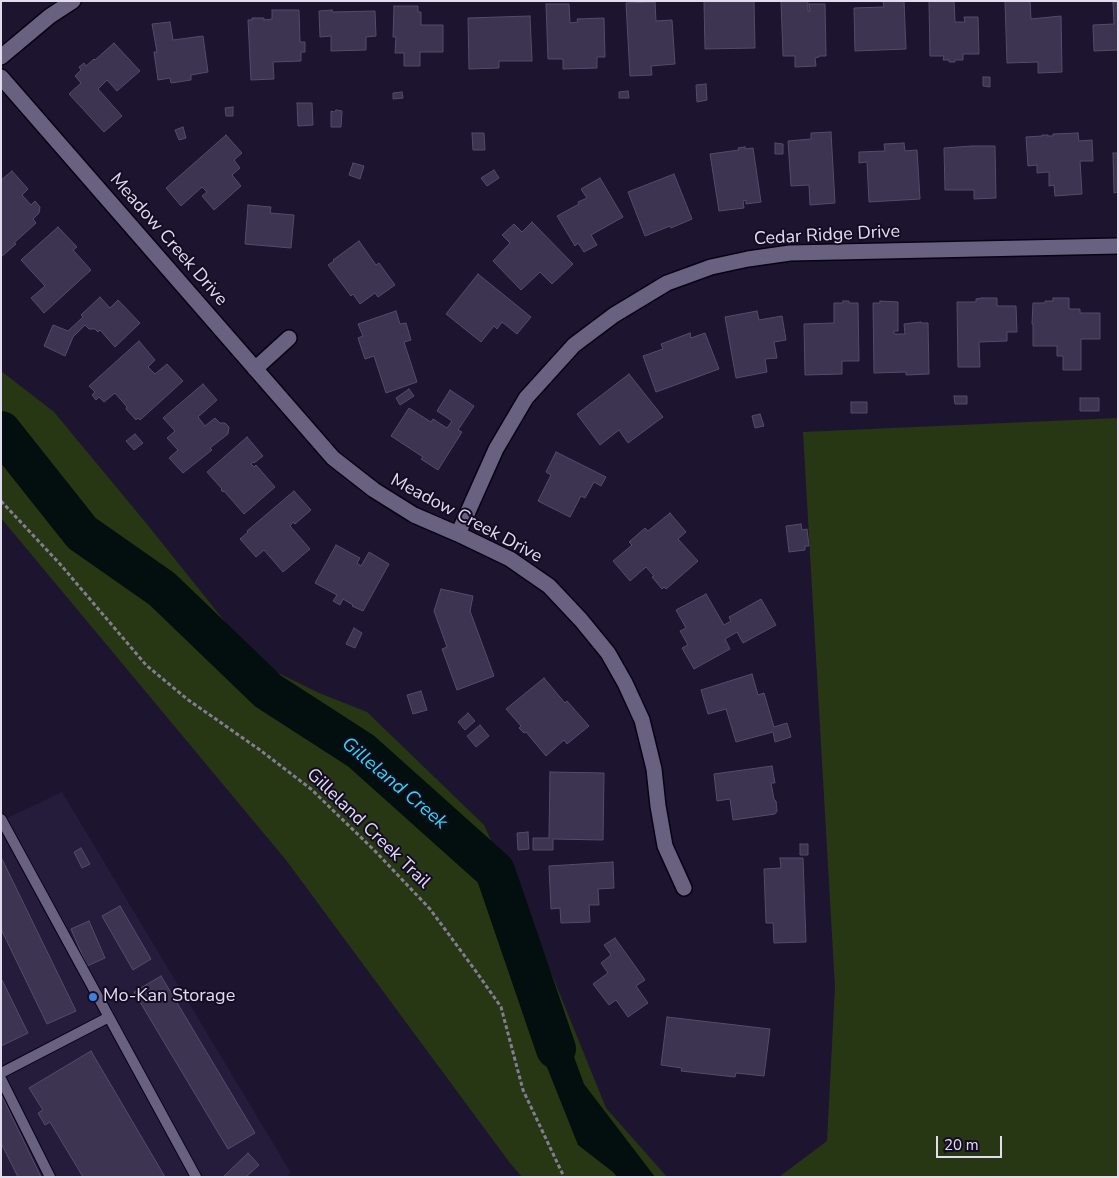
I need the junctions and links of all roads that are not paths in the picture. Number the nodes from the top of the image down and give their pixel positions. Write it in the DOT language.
graph roads {
  1 [pos="73,1"];
  2 [pos="1,57"];
  3 [pos="1,77"];
  4 [pos="1118,246"];
  5 [pos="289,338"];
  6 [pos="255,369"];
  7 [pos="458,534"];
  8 [pos="1,819"];
  9 [pos="684,888"];
  10 [pos="109,1017"];
  11 [pos="1,1073"];
  12 [pos="1,1079"];
  13 [pos="50,1177"];
  14 [pos="196,1177"];
  1 -- 2 [label="street"];
  3 -- 6 [label="street, Meadow Creek Drive"];
  4 -- 7 [label="street, Cedar Ridge Drive"];
  5 -- 6 [label="street"];
  6 -- 7 [label="street, Meadow Creek Drive"];
  7 -- 9 [label="street, Meadow Creek Drive"];
  8 -- 10 [label="lane"];
  10 -- 11 [label="lane"];
  10 -- 14 [label="lane"];
  12 -- 13 [label="lane"];
}
